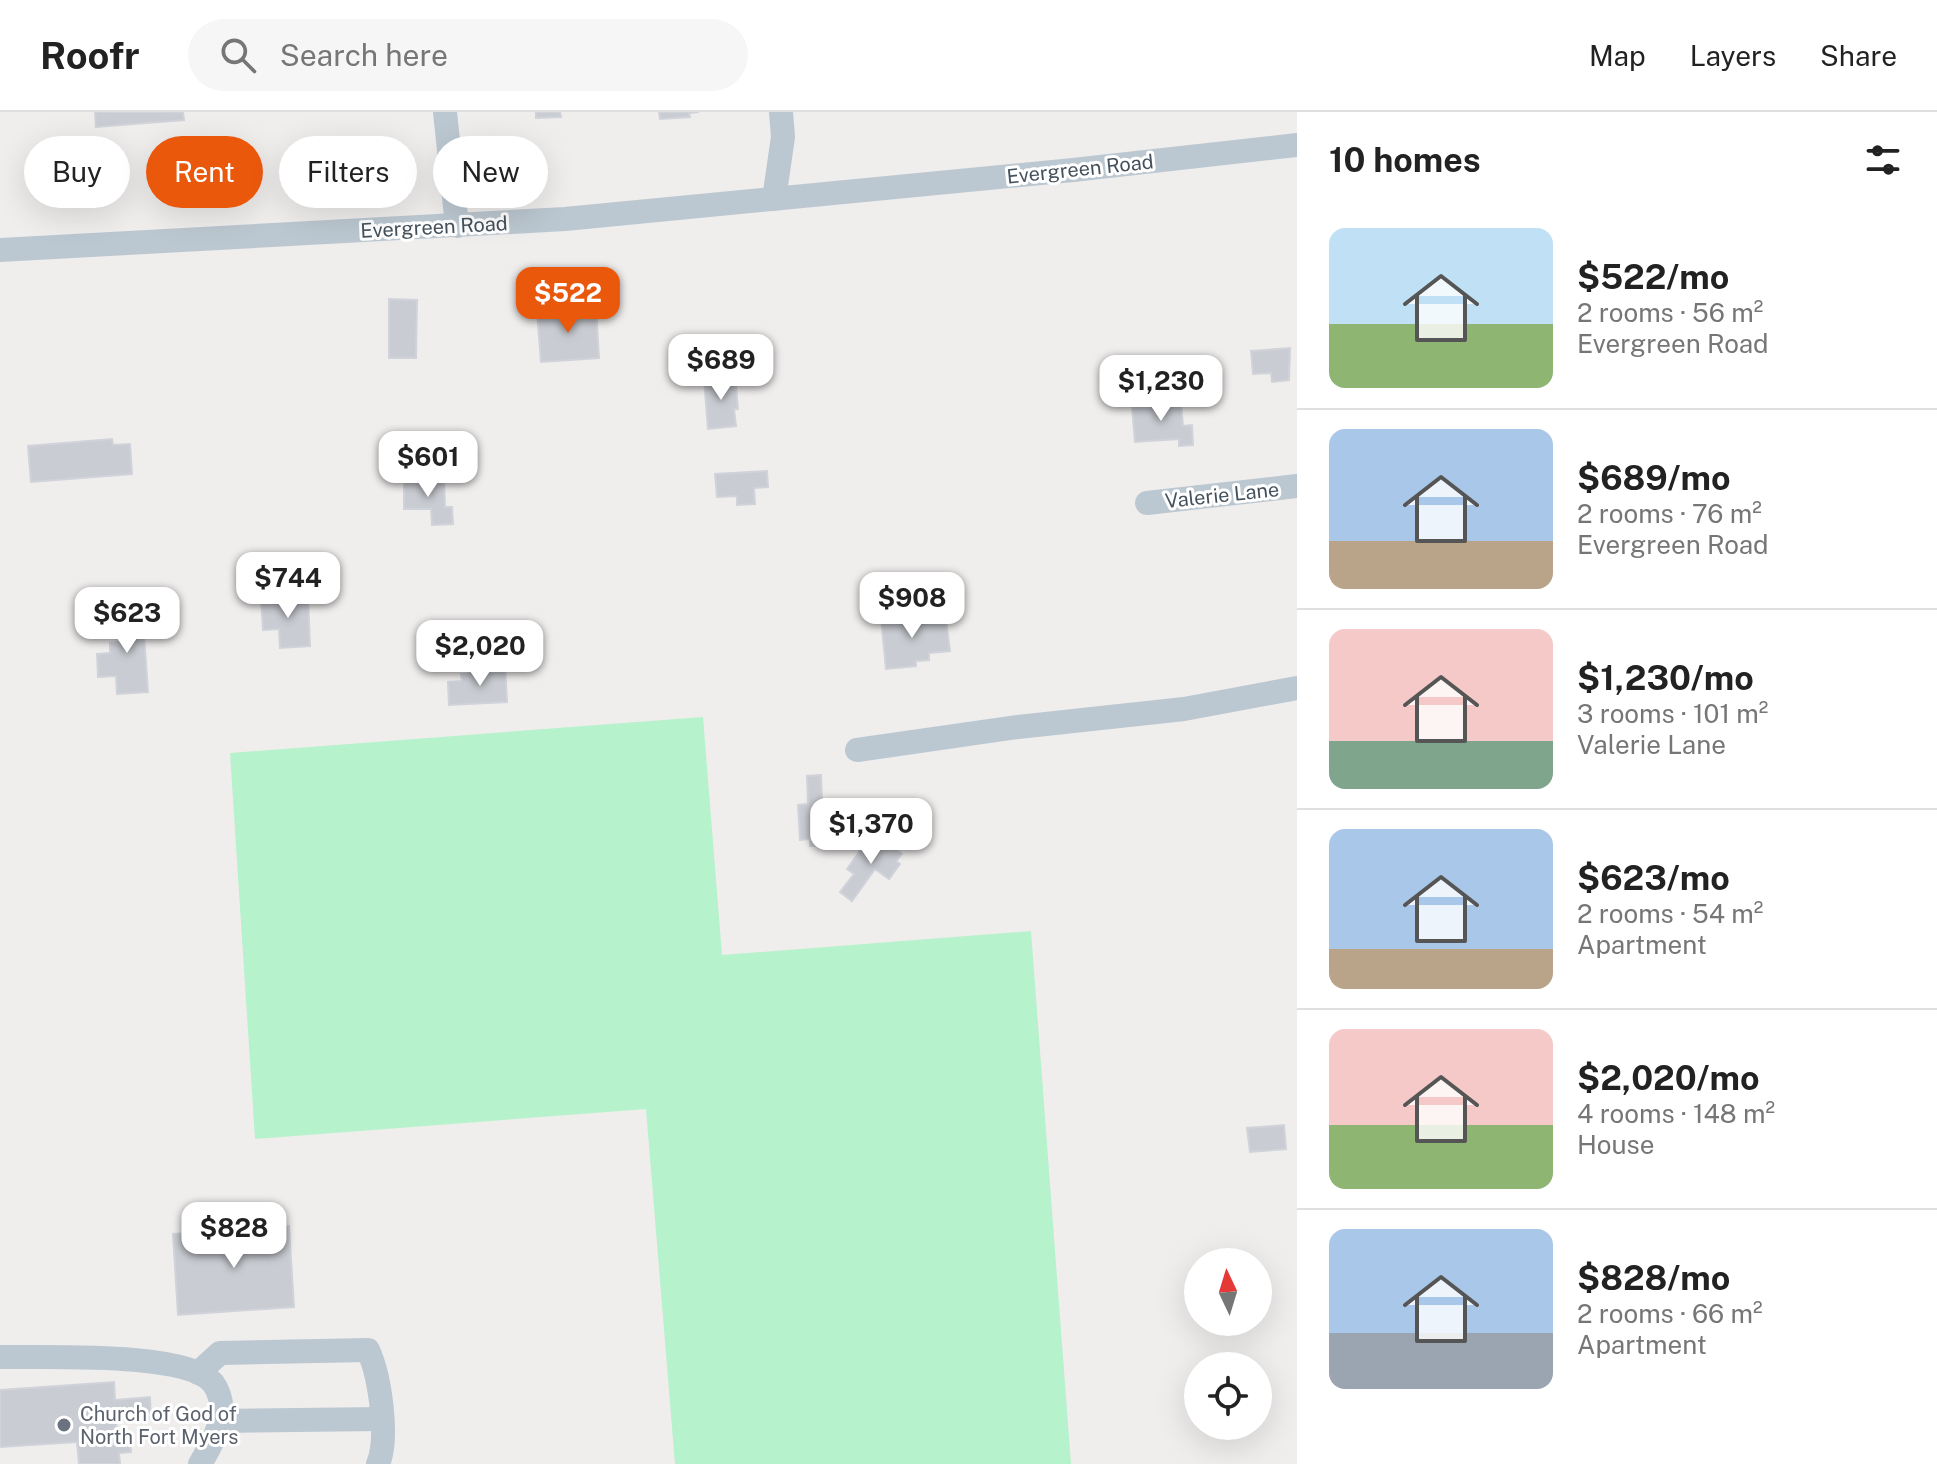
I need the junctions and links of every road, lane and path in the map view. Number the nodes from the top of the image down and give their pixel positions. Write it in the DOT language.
graph roads {
  1 [pos="445,112"];
  2 [pos="781,112"];
  3 [pos="1297,145"];
  4 [pos="774,199"];
  5 [pos="457,226"];
  6 [pos="0,250"];
  7 [pos="1297,486"];
  8 [pos="1147,503"];
  9 [pos="1297,688"];
  10 [pos="857,750"];
  11 [pos="0,1357"];
  12 [pos="198,1373"];
  13 [pos="381,1419"];
  14 [pos="220,1421"];
  15 [pos="200,1464"];
  16 [pos="378,1464"];
  1 -- 5 [label="street"];
  2 -- 4 [label="street"];
  3 -- 4 [label="street, Evergreen Road"];
  4 -- 5 [label="street, Evergreen Road"];
  5 -- 6 [label="street, Evergreen Road"];
  7 -- 8 [label="street, Valerie Lane"];
  9 -- 10 [label="street"];
  11 -- 12 [label="street"];
  12 -- 13 [label="street"];
  12 -- 14 [label="street"];
  13 -- 14 [label="street"];
  13 -- 16 [label="street"];
  14 -- 15 [label="street"];
}
